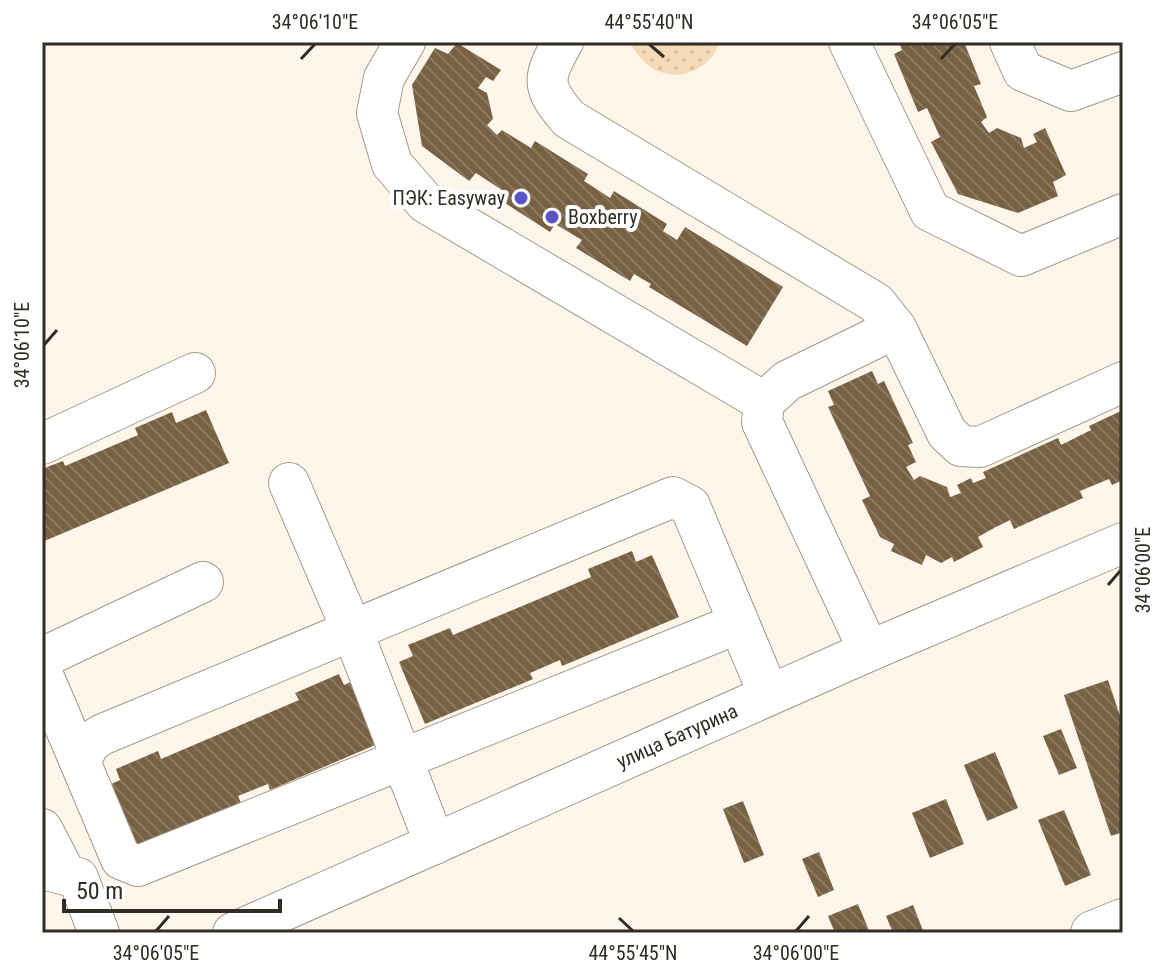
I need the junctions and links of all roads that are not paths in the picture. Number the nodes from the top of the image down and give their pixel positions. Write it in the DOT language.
graph roads {
  1 [pos="405,42"];
  2 [pos="562,42"];
  3 [pos="849,42"];
  4 [pos="1010,42"];
  5 [pos="1123,72"];
  6 [pos="1123,214"];
  7 [pos="896,328"];
  8 [pos="195,373"];
  9 [pos="1123,382"];
  10 [pos="764,402"];
  11 [pos="42,444"];
  12 [pos="289,483"];
  13 [pos="1123,543"];
  14 [pos="203,582"];
  15 [pos="739,623"];
  16 [pos="352,630"];
  17 [pos="869,651"];
  18 [pos="42,658"];
  19 [pos="42,673"];
  20 [pos="769,695"];
  21 [pos="403,759"];
  22 [pos="80,762"];
  23 [pos="42,829"];
  24 [pos="435,844"];
  25 [pos="54,872"];
  26 [pos="1123,921"];
  27 [pos="99,933"];
  28 [pos="233,933"];
  29 [pos="1093,933"];
  1 -- 10 [label="street"];
  2 -- 7 [label="street"];
  3 -- 6 [label="street"];
  4 -- 5 [label="street"];
  7 -- 9 [label="street"];
  7 -- 10 [label="street"];
  8 -- 11 [label="street"];
  10 -- 17 [label="street"];
  12 -- 16 [label="street"];
  13 -- 17 [label="street, улица Батурина"];
  14 -- 18 [label="street"];
  15 -- 16 [label="street"];
  15 -- 20 [label="street"];
  15 -- 21 [label="street"];
  16 -- 21 [label="street"];
  16 -- 22 [label="street"];
  17 -- 20 [label="street, улица Батурина"];
  19 -- 22 [label="street"];
  20 -- 24 [label="street, улица Батурина"];
  21 -- 22 [label="street"];
  21 -- 24 [label="street"];
  23 -- 25 [label="street"];
  24 -- 28 [label="street, улица Батурина"];
  25 -- 27 [label="street"];
  26 -- 29 [label="main road"];
}
